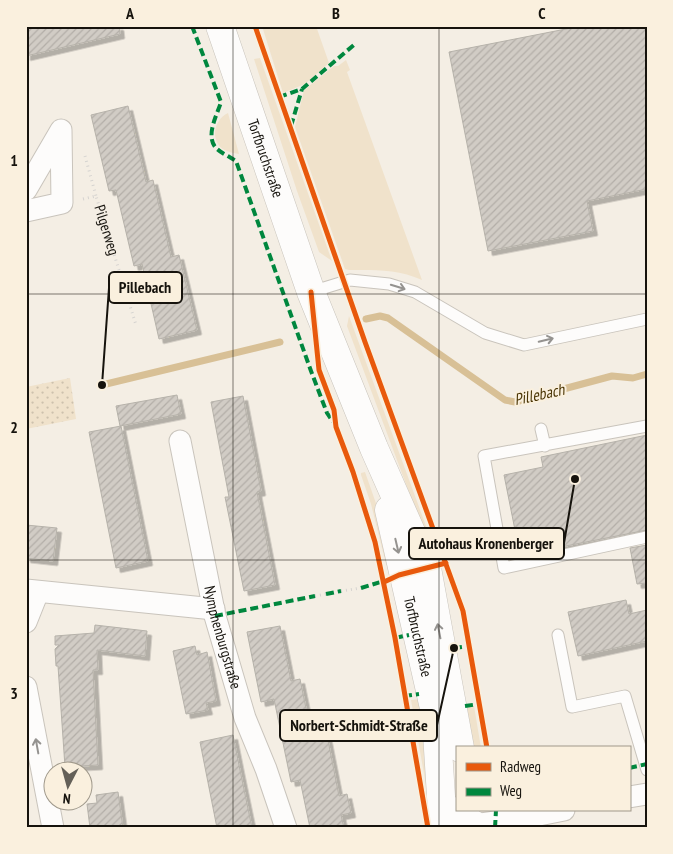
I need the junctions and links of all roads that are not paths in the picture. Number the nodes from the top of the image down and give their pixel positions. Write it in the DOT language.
graph roads {
  1 [pos="220,26"];
  2 [pos="26,190"];
  3 [pos="26,211"];
  4 [pos="311,292"];
  5 [pos="647,319"];
  6 [pos="647,426"];
  7 [pos="541,429"];
  8 [pos="180,441"];
  9 [pos="545,446"];
  10 [pos="374,448"];
  11 [pos="647,537"];
  12 [pos="32,591"];
  13 [pos="214,609"];
  14 [pos="26,622"];
  15 [pos="558,635"];
  16 [pos="26,687"];
  17 [pos="436,716"];
  18 [pos="460,746"];
  19 [pos="647,770"];
  20 [pos="647,794"];
  21 [pos="630,797"];
  22 [pos="456,798"];
  23 [pos="554,812"];
  24 [pos="471,820"];
  25 [pos="53,828"];
  26 [pos="286,828"];
  27 [pos="444,828"];
  1 -- 4 [label="main road, Torfbruchstraße"];
  2 -- 3 [label="street"];
  4 -- 5 [label="lane, one-way"];
  4 -- 10 [label="main road, Torfbruchstraße"];
  6 -- 9 [label="lane"];
  7 -- 9 [label="lane"];
  8 -- 13 [label="street, Nymphenburgstraße"];
  9 -- 11 [label="lane"];
  10 -- 17 [label="main road, Torfbruchstraße, one-way"];
  18 -- 10 [label="main road, Torfbruchstraße, one-way"];
  12 -- 13 [label="street"];
  12 -- 14 [label="street"];
  13 -- 26 [label="street, Nymphenburgstraße"];
  15 -- 19 [label="lane"];
  25 -- 16 [label="street, one-way"];
  17 -- 22 [label="main road"];
  17 -- 27 [label="main road, Torfbruchstraße"];
  20 -- 21 [label="street"];
  23 -- 24 [label="street"];
}
